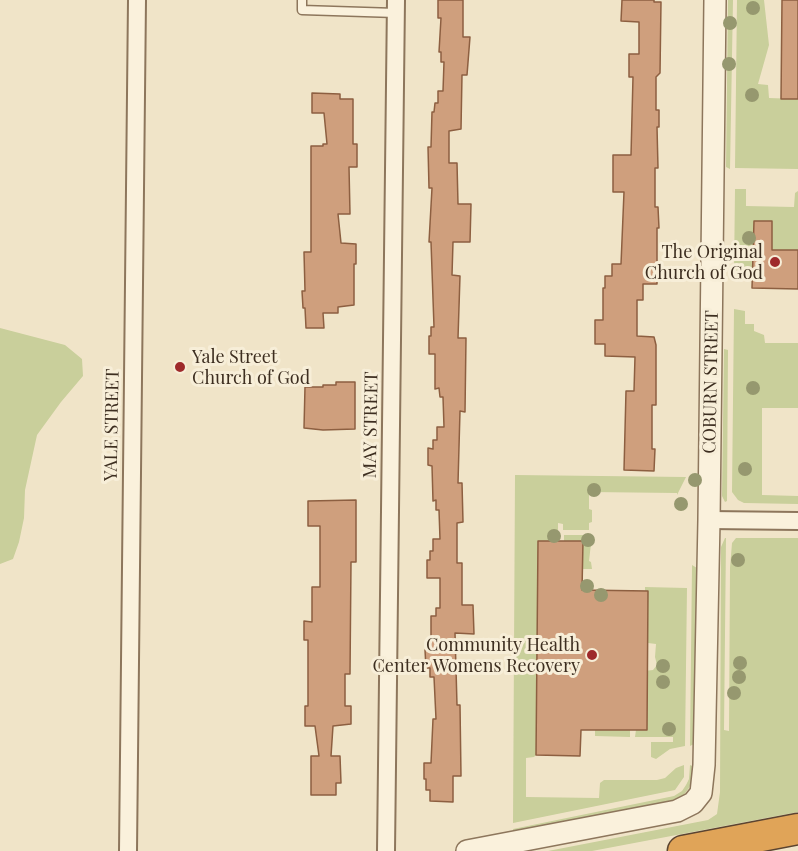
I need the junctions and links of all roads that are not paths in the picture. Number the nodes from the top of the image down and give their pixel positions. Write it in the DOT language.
graph roads {
  1 [pos="137,0"];
  2 [pos="302,0"];
  3 [pos="715,0"];
  4 [pos="396,6"];
  5 [pos="709,520"];
  6 [pos="798,520"];
  7 [pos="798,829"];
  8 [pos="128,851"];
  9 [pos="386,851"];
  10 [pos="467,851"];
  11 [pos="683,851"];
  1 -- 8 [label="street, YALE STREET"];
  2 -- 4 [label="lane"];
  3 -- 5 [label="street, COBURN STREET"];
  4 -- 9 [label="street, MAY STREET"];
  5 -- 6 [label="street"];
  5 -- 10 [label="street, COBURN STREET"];
  7 -- 11 [label="highway"];
}
